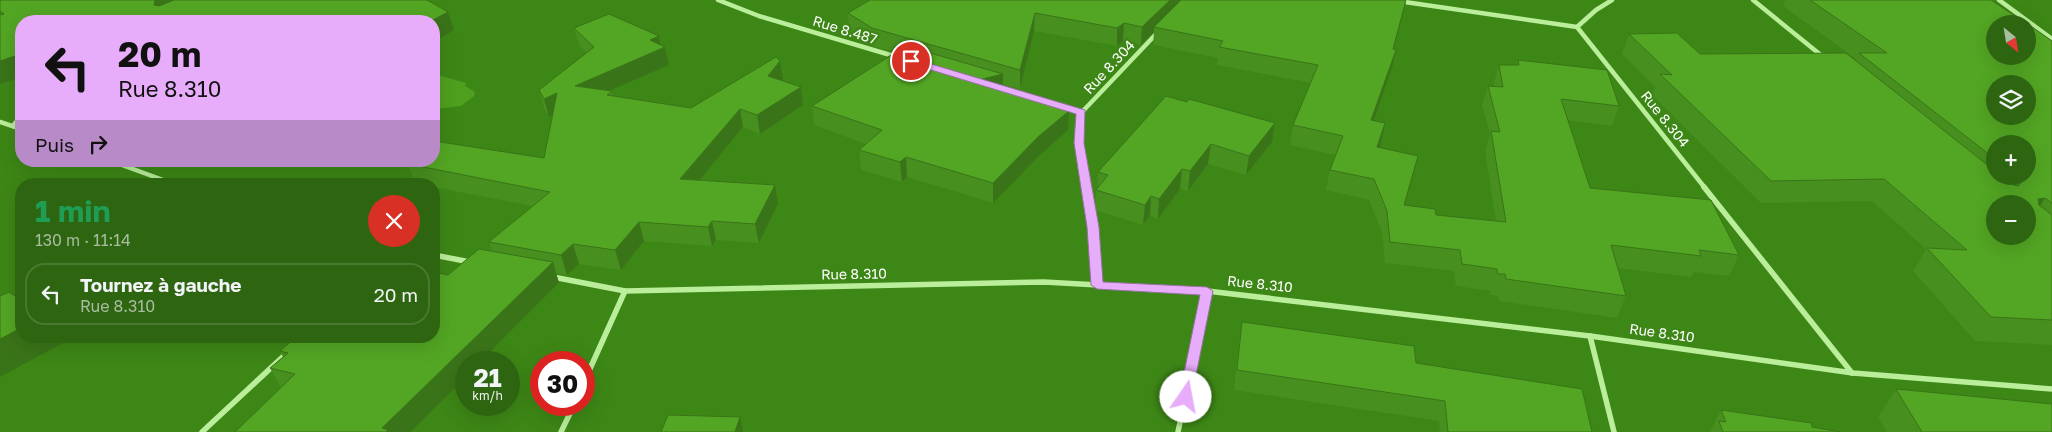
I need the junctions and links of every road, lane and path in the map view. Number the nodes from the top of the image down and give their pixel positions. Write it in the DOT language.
graph roads {
  1 [pos="718,0"];
  2 [pos="1391,0"];
  3 [pos="1612,0"];
  4 [pos="1753,0"];
  5 [pos="1999,0"];
  6 [pos="1577,27"];
  7 [pos="1160,30"];
  8 [pos="2052,39"];
  9 [pos="901,58"];
  10 [pos="1829,62"];
  11 [pos="996,87"];
  12 [pos="1082,112"];
  13 [pos="0,122"];
  14 [pos="15,124"];
  15 [pos="13,126"];
  16 [pos="127,167"];
  17 [pos="158,178"];
  18 [pos="440,256"];
  19 [pos="482,264"];
  20 [pos="548,276"];
  21 [pos="1097,285"];
  22 [pos="625,291"];
  23 [pos="1207,291"];
  24 [pos="1590,336"];
  25 [pos="291,349"];
  26 [pos="595,358"];
  27 [pos="1853,373"];
  28 [pos="2052,389"];
  29 [pos="569,416"];
  30 [pos="202,432"];
  31 [pos="561,432"];
  32 [pos="1178,432"];
  33 [pos="1614,432"];
  1 -- 9 [label="street, Rue 8.487"];
  2 -- 6 [label="street"];
  3 -- 6 [label="street"];
  4 -- 10 [label="street"];
  5 -- 8 [label="street"];
  6 -- 27 [label="street, Rue 8.304"];
  7 -- 12 [label="street, Rue 8.304"];
  11 -- 12 [label="street"];
  12 -- 21 [label="street, Rue 8.304"];
  13 -- 15 [label="street"];
  14 -- 15 [label="street"];
  16 -- 17 [label="street"];
  18 -- 19 [label="street"];
  20 -- 22 [label="street, Rue 8.310"];
  21 -- 22 [label="street, Rue 8.310"];
  21 -- 23 [label="street, Rue 8.310"];
  22 -- 26 [label="street"];
  23 -- 24 [label="street, Rue 8.310"];
  23 -- 32 [label="street"];
  24 -- 27 [label="street, Rue 8.310"];
  24 -- 33 [label="street"];
  25 -- 30 [label="street"];
  27 -- 28 [label="street, Rue 8.310"];
  29 -- 31 [label="street"];
}
